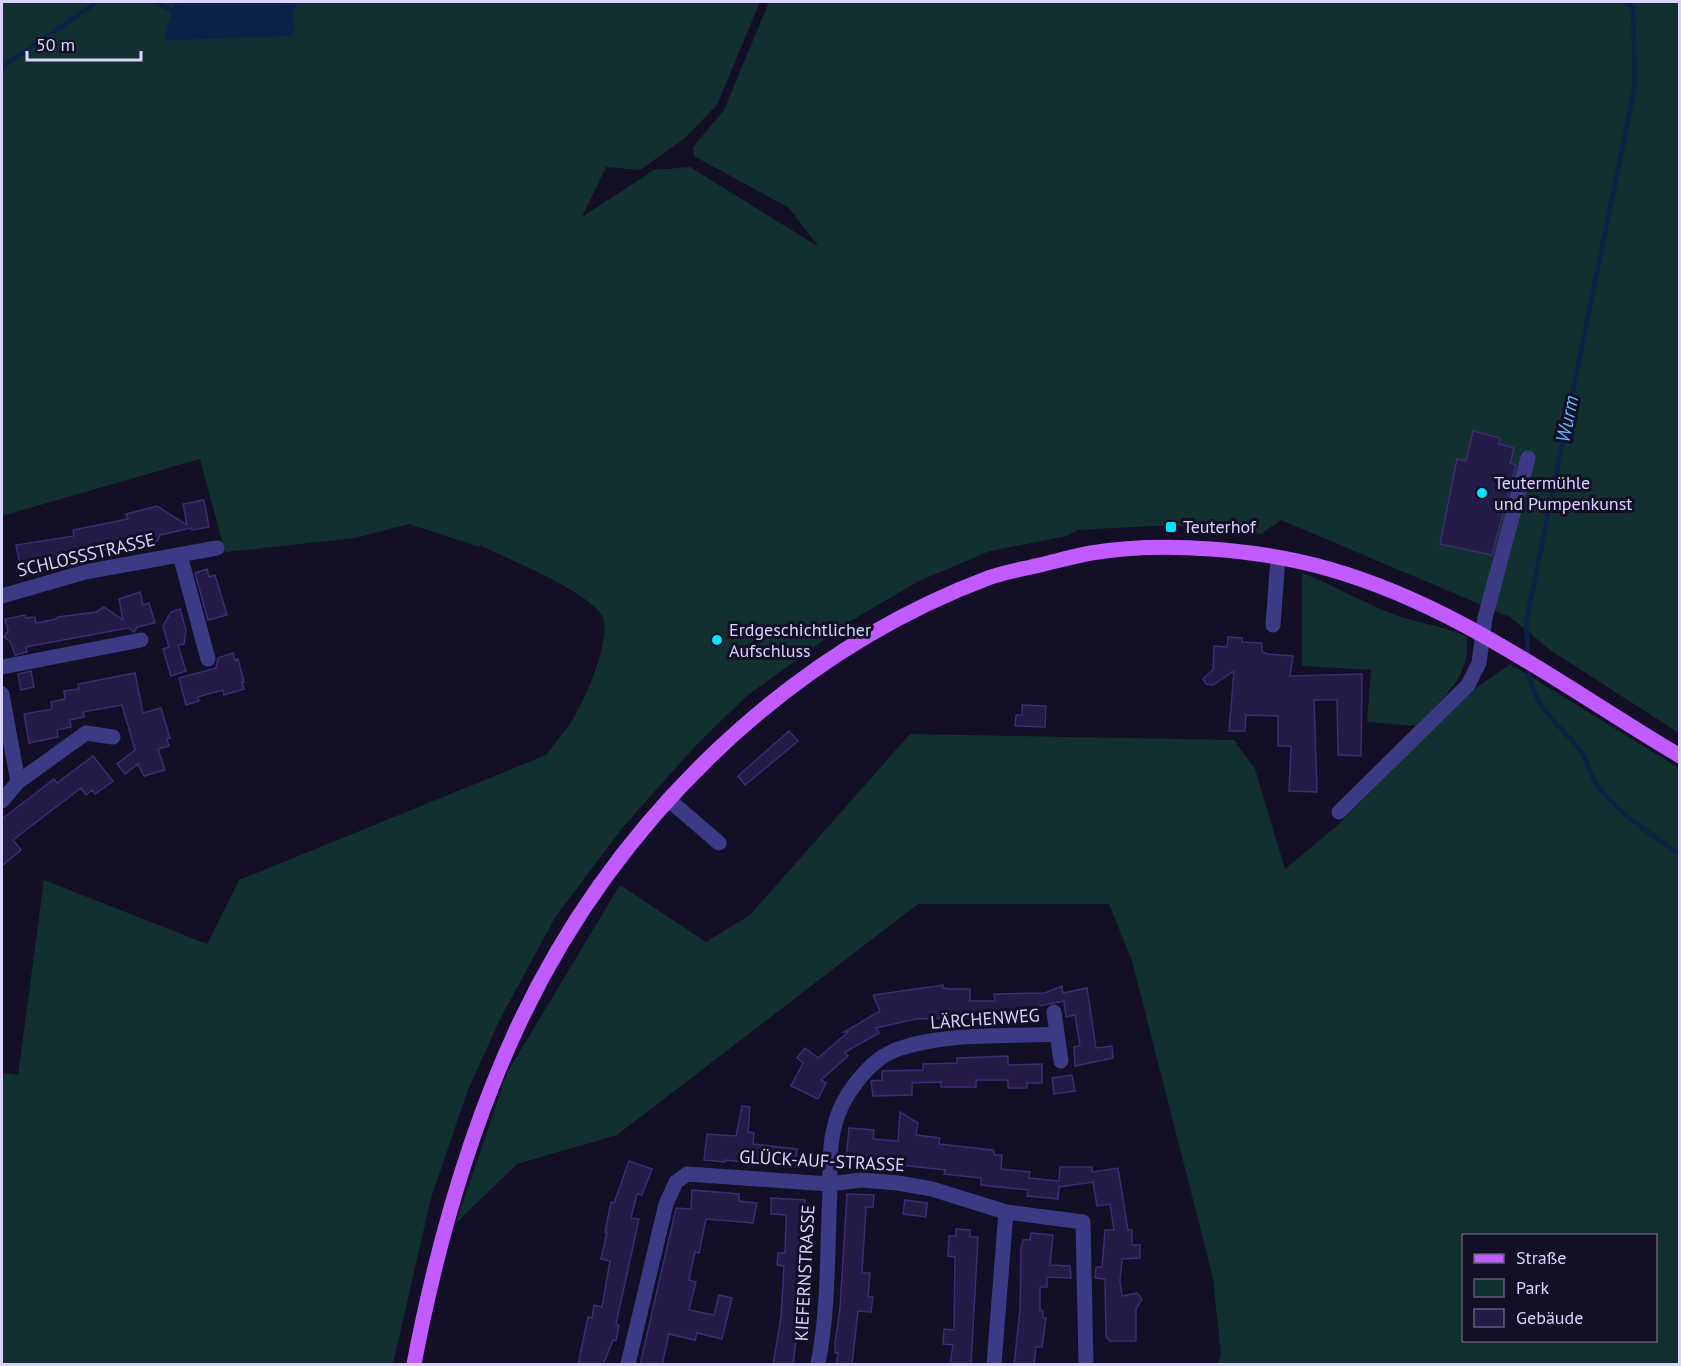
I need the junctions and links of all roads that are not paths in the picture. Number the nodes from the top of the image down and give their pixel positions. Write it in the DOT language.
graph roads {
  1 [pos="1528,458"];
  2 [pos="217,548"];
  3 [pos="180,555"];
  4 [pos="1278,558"];
  5 [pos="2,596"];
  6 [pos="1274,625"];
  7 [pos="1488,637"];
  8 [pos="141,640"];
  9 [pos="208,659"];
  10 [pos="2,667"];
  11 [pos="2,694"];
  12 [pos="113,737"];
  13 [pos="1680,756"];
  14 [pos="18,782"];
  15 [pos="669,800"];
  16 [pos="2,801"];
  17 [pos="1339,812"];
  18 [pos="719,843"];
  19 [pos="1054,1012"];
  20 [pos="1057,1034"];
  21 [pos="1061,1061"];
  22 [pos="830,1184"];
  23 [pos="1006,1212"];
  24 [pos="414,1365"];
  25 [pos="628,1365"];
  26 [pos="818,1365"];
  27 [pos="994,1365"];
  28 [pos="1086,1365"];
  1 -- 7 [label="street"];
  2 -- 3 [label="street, SCHLOSSSTRASSE"];
  3 -- 5 [label="street, SCHLOSSSTRASSE"];
  3 -- 9 [label="street, SCHLOSSSTRASSE"];
  4 -- 6 [label="street"];
  4 -- 7 [label="main road"];
  4 -- 15 [label="main road"];
  7 -- 13 [label="main road"];
  7 -- 17 [label="street"];
  8 -- 10 [label="street"];
  11 -- 14 [label="street"];
  12 -- 14 [label="street"];
  14 -- 16 [label="street"];
  15 -- 18 [label="street"];
  15 -- 24 [label="main road"];
  19 -- 20 [label="street, LÄRCHENWEG"];
  20 -- 21 [label="street, LÄRCHENWEG"];
  20 -- 22 [label="street, LÄRCHENWEG"];
  22 -- 23 [label="street, GLÜCK-AUF-STRASSE"];
  22 -- 25 [label="street, GLÜCK-AUF-STRASSE"];
  22 -- 26 [label="street, KIEFERNSTRASSE"];
  23 -- 27 [label="street"];
  23 -- 28 [label="street, GLÜCK-AUF-STRASSE"];
}
